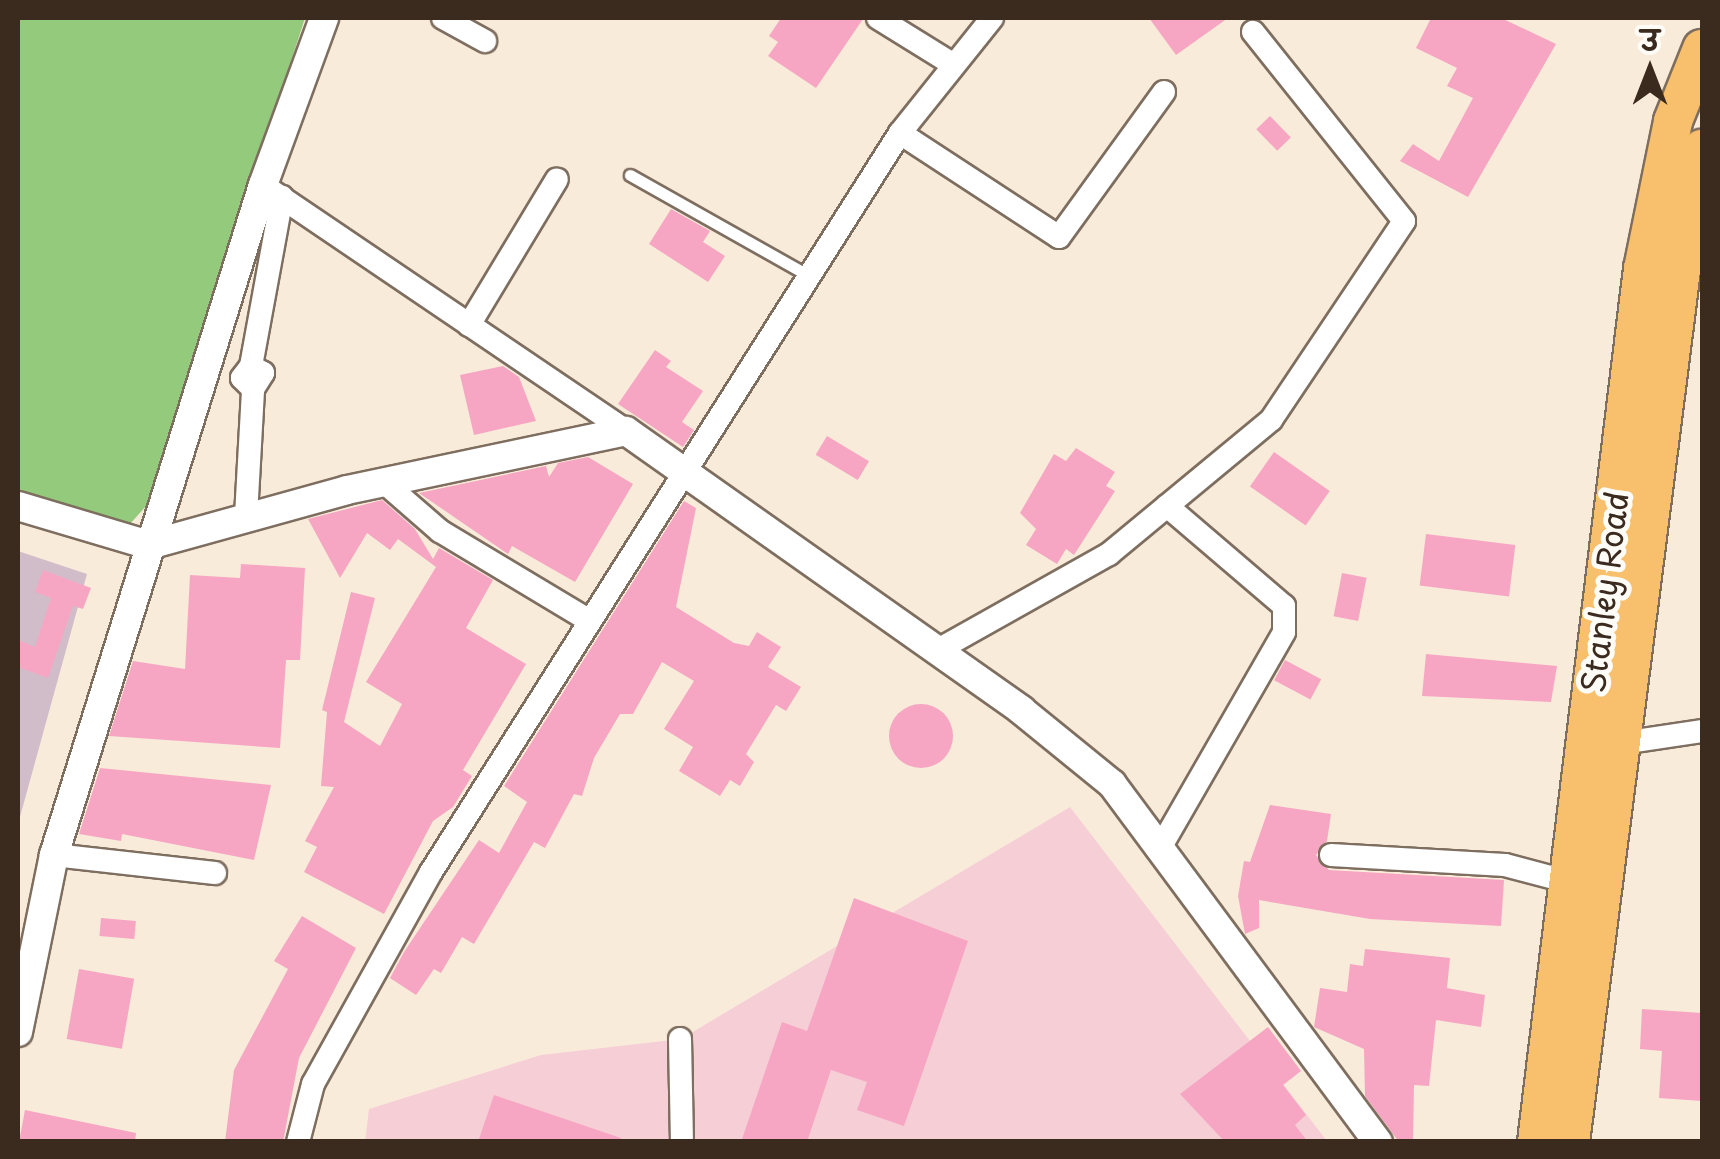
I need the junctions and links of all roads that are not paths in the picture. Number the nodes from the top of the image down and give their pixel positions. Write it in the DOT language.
graph roads {
  1 [pos="324,18"];
  2 [pos="443,18"];
  3 [pos="878,18"];
  4 [pos="992,18"];
  5 [pos="1253,32"];
  6 [pos="485,42"];
  7 [pos="1702,49"];
  8 [pos="954,64"];
  9 [pos="1164,92"];
  10 [pos="900,133"];
  11 [pos="1702,149"];
  12 [pos="630,175"];
  13 [pos="557,179"];
  14 [pos="273,191"];
  15 [pos="809,276"];
  16 [pos="470,324"];
  17 [pos="205,366"];
  18 [pos="249,378"];
  19 [pos="626,431"];
  20 [pos="685,471"];
  21 [pos="387,485"];
  22 [pos="18,506"];
  23 [pos="1167,506"];
  24 [pos="246,516"];
  25 [pos="150,545"];
  26 [pos="590,621"];
  27 [pos="938,650"];
  28 [pos="1702,730"];
  29 [pos="1622,744"];
  30 [pos="1160,848"];
  31 [pos="54,854"];
  32 [pos="1331,855"];
  33 [pos="215,873"];
  34 [pos="1569,882"];
  35 [pos="28,944"];
  36 [pos="18,1032"];
  37 [pos="680,1039"];
  38 [pos="298,1142"];
  39 [pos="682,1142"];
  40 [pos="1378,1142"];
  41 [pos="1537,1142"];
  42 [pos="1570,1142"];
  1 -- 14 [label="street"];
  2 -- 6 [label="street"];
  3 -- 8 [label="street"];
  4 -- 8 [label="street"];
  5 -- 23 [label="street"];
  7 -- 34 [label="main road, Stanley Road"];
  8 -- 10 [label="street"];
  9 -- 10 [label="street"];
  10 -- 15 [label="street"];
  11 -- 29 [label="main road, Stanley Road"];
  12 -- 15 [label="lane"];
  13 -- 16 [label="street"];
  14 -- 16 [label="street"];
  14 -- 17 [label="street"];
  14 -- 18 [label="street"];
  15 -- 20 [label="street"];
  16 -- 19 [label="street"];
  17 -- 18 [label="street"];
  17 -- 25 [label="street"];
  18 -- 24 [label="street"];
  19 -- 20 [label="street"];
  19 -- 21 [label="street"];
  20 -- 26 [label="street"];
  20 -- 27 [label="street"];
  21 -- 24 [label="street"];
  21 -- 26 [label="street"];
  22 -- 25 [label="street"];
  23 -- 27 [label="street"];
  23 -- 30 [label="street"];
  24 -- 25 [label="street"];
  25 -- 31 [label="street"];
  26 -- 38 [label="street"];
  27 -- 30 [label="street"];
  28 -- 29 [label="street"];
  29 -- 42 [label="main road, Stanley Road"];
  30 -- 40 [label="street"];
  31 -- 33 [label="street"];
  31 -- 35 [label="street"];
  32 -- 34 [label="street"];
  34 -- 41 [label="main road, Stanley Road"];
  35 -- 36 [label="street"];
  37 -- 39 [label="street"];
}
